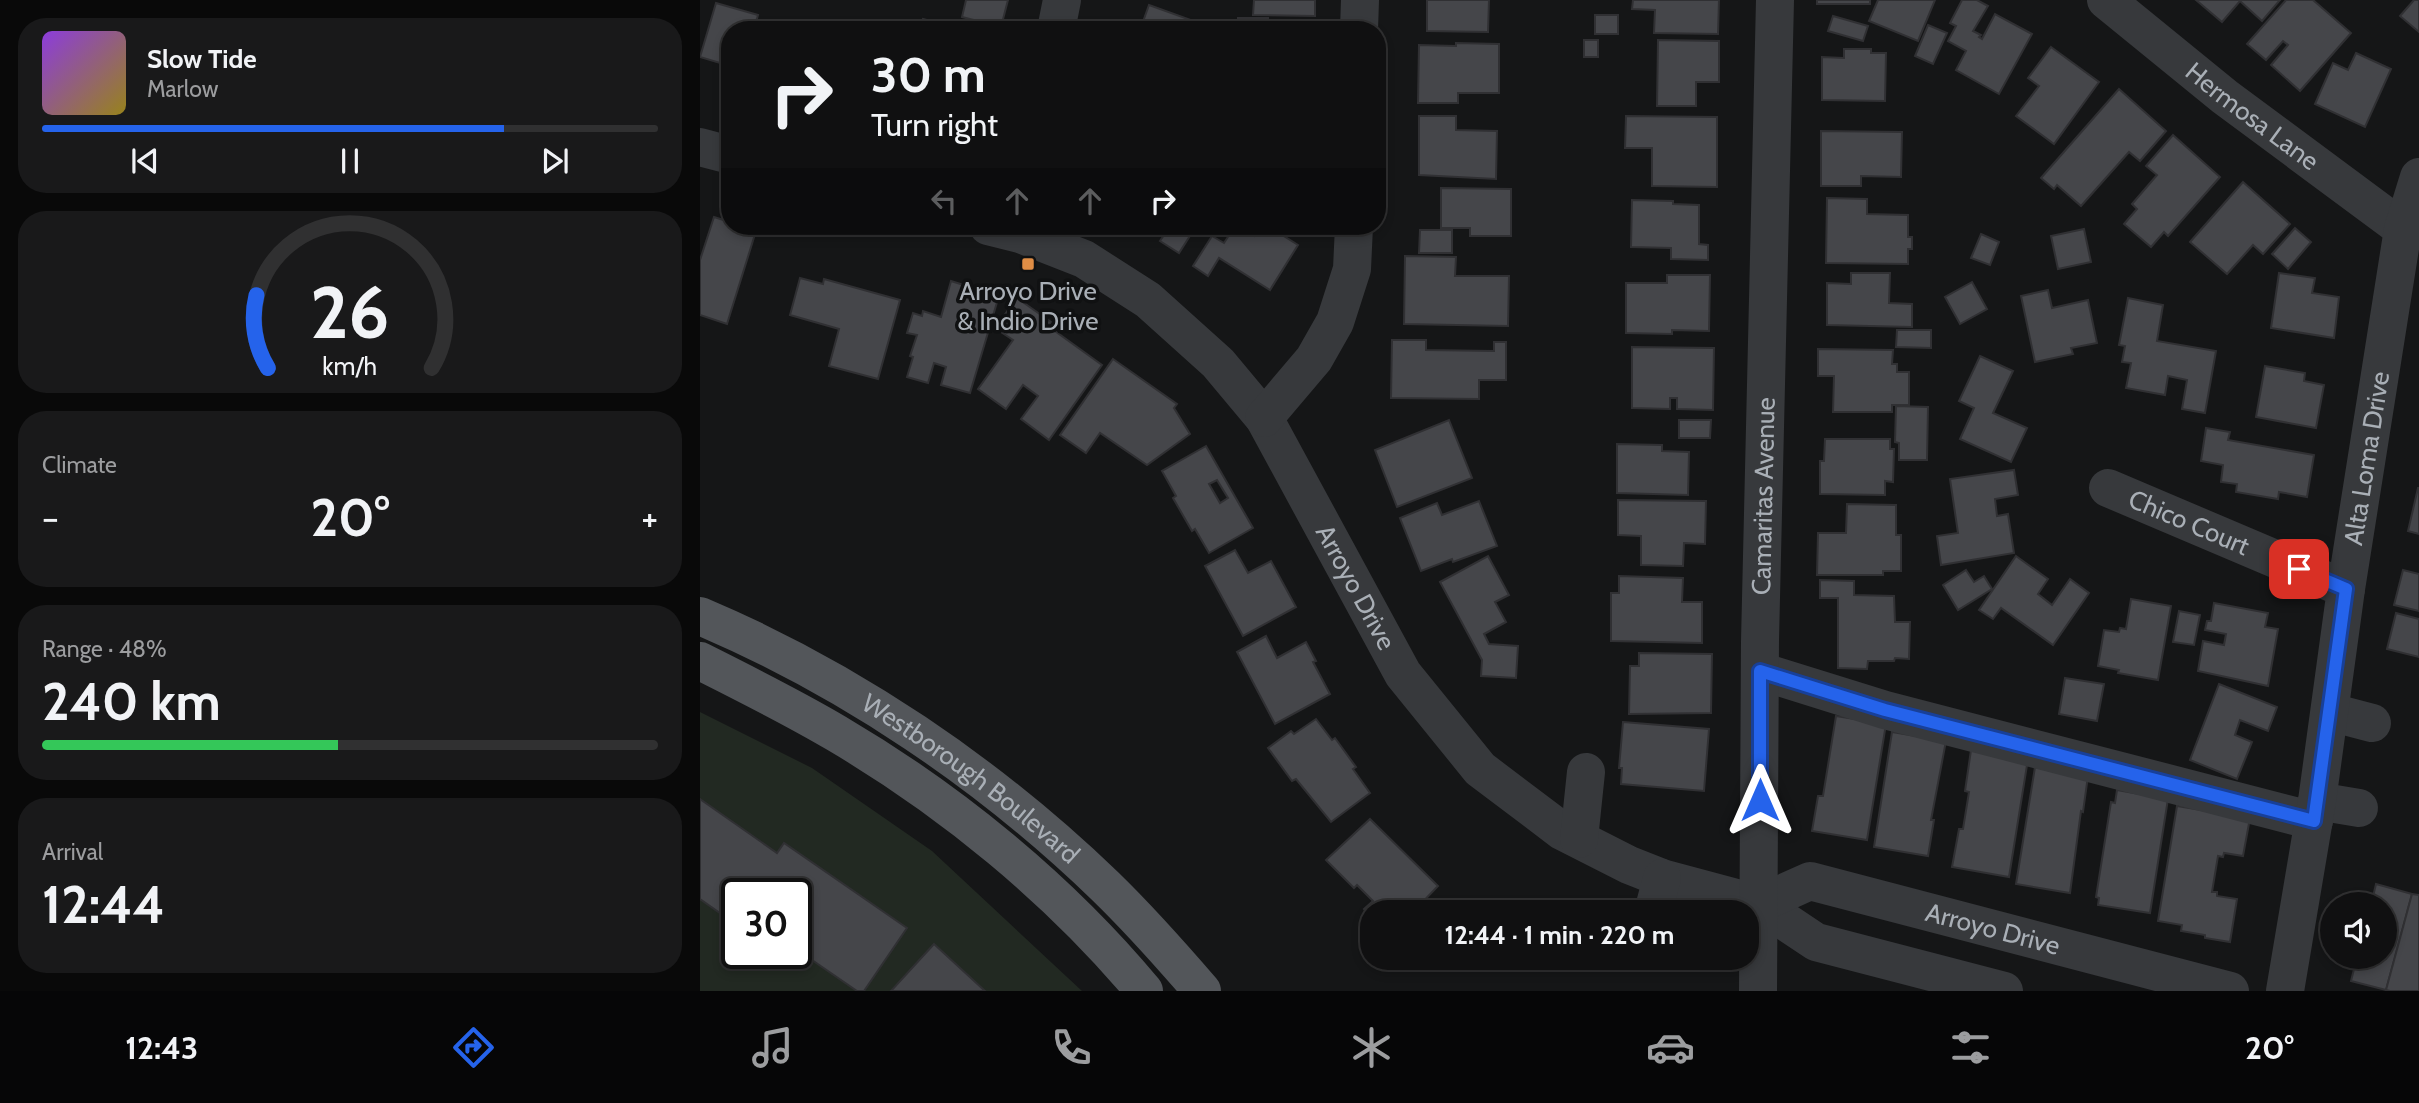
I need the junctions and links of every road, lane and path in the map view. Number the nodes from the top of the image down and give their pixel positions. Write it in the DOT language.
graph roads {
  1 [pos="1062,0"];
  2 [pos="1360,0"];
  3 [pos="1775,0"];
  4 [pos="2106,0"];
  5 [pos="1058,21"];
  6 [pos="1360,21"];
  7 [pos="700,147"];
  8 [pos="721,153"];
  9 [pos="2419,177"];
  10 [pos="2403,229"];
  11 [pos="1025,235"];
  12 [pos="1354,235"];
  13 [pos="1264,418"];
  14 [pos="2108,488"];
  15 [pos="2346,589"];
  16 [pos="700,616"];
  17 [pos="700,661"];
  18 [pos="1760,671"];
  19 [pos="2330,712"];
  20 [pos="2372,723"];
  21 [pos="1586,772"];
  22 [pos="2359,808"];
  23 [pos="2316,811"];
  24 [pos="1579,839"];
  25 [pos="1657,895"];
  26 [pos="1714,900"];
  27 [pos="1759,904"];
  28 [pos="1758,970"];
  29 [pos="1144,991"];
  30 [pos="1202,991"];
  31 [pos="1758,991"];
  32 [pos="2004,991"];
  33 [pos="2230,991"];
  34 [pos="2285,991"];
  1 -- 5 [label="street"];
  2 -- 6 [label="street"];
  3 -- 18 [label="street, Camaritas Avenue"];
  4 -- 10 [label="street, Hermosa Lane"];
  7 -- 8 [label="street"];
  9 -- 10 [label="street, Alta Loma Drive"];
  10 -- 15 [label="street, Alta Loma Drive"];
  11 -- 13 [label="street, Arroyo Drive"];
  12 -- 13 [label="street"];
  13 -- 24 [label="street, Arroyo Drive"];
  14 -- 15 [label="street, Chico Court"];
  15 -- 19 [label="street, Alta Loma Drive"];
  16 -- 30 [label="main road, Westborough Boulevard"];
  17 -- 29 [label="main road, Westborough Boulevard"];
  18 -- 23 [label="street"];
  18 -- 27 [label="street, Camaritas Avenue"];
  19 -- 20 [label="street"];
  19 -- 23 [label="street, Alta Loma Drive"];
  21 -- 24 [label="street"];
  22 -- 23 [label="street"];
  23 -- 34 [label="street, Alta Loma Drive"];
  24 -- 25 [label="street, Arroyo Drive"];
  25 -- 26 [label="street, Arroyo Drive"];
  27 -- 32 [label="street, Arroyo Drive"];
  27 -- 33 [label="street, Arroyo Drive"];
  28 -- 31 [label="street, Camaritas Avenue"];
}
